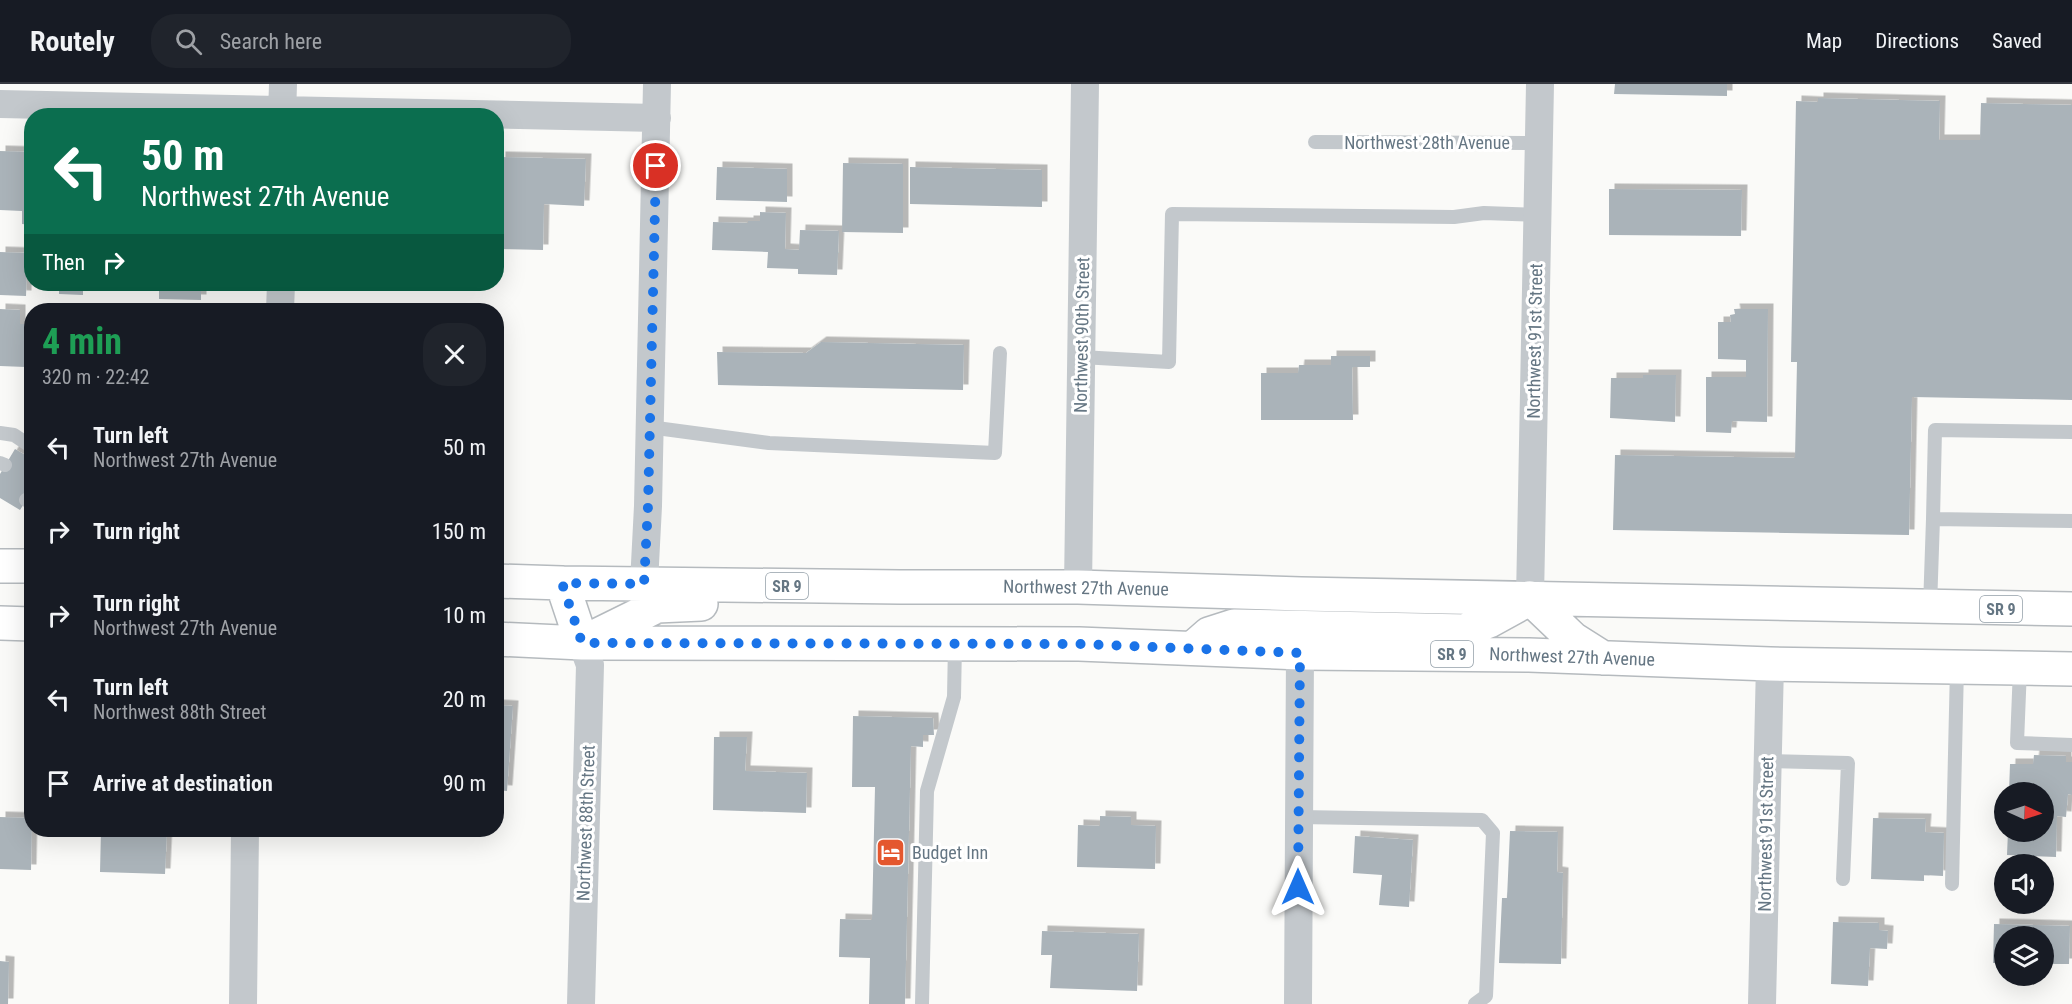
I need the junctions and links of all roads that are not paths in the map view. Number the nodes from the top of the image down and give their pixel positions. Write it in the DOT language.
graph roads {
  1 [pos="657,84"];
  2 [pos="1085,84"];
  3 [pos="1540,84"];
  4 [pos="283,103"];
  5 [pos="0,104"];
  6 [pos="408,108"];
  7 [pos="504,112"];
  8 [pos="657,118"];
  9 [pos="1315,142"];
  10 [pos="1539,143"];
  11 [pos="1538,215"];
  12 [pos="1000,353"];
  13 [pos="1082,357"];
  14 [pos="649,427"];
  15 [pos="2072,432"];
  16 [pos="0,433"];
  17 [pos="24,442"];
  18 [pos="1933,519"];
  19 [pos="2072,521"];
  20 [pos="0,566"];
  21 [pos="24,567"];
  22 [pos="504,580"];
  23 [pos="562,583"];
  24 [pos="644,584"];
  25 [pos="900,587"];
  26 [pos="1078,587"];
  27 [pos="1530,598"];
  28 [pos="1930,607"];
  29 [pos="2072,609"];
  30 [pos="0,623"];
  31 [pos="24,624"];
  32 [pos="504,639"];
  33 [pos="582,643"];
  34 [pos="955,644"];
  35 [pos="1192,648"];
  36 [pos="1300,653"];
  37 [pos="1603,658"];
  38 [pos="1770,664"];
  39 [pos="1958,667"];
  40 [pos="2020,668"];
  41 [pos="2072,669"];
  42 [pos="2072,745"];
  43 [pos="1768,761"];
  44 [pos="1299,818"];
  45 [pos="245,837"];
  46 [pos="1843,879"];
  47 [pos="1952,884"];
  48 [pos="243,1004"];
  49 [pos="581,1004"];
  50 [pos="922,1004"];
  51 [pos="1298,1004"];
  52 [pos="1475,1004"];
  53 [pos="1762,1004"];
  1 -- 8 [label="street"];
  2 -- 13 [label="street, Northwest 90th Street"];
  3 -- 10 [label="street, Northwest 91st Street"];
  4 -- 5 [label="street"];
  4 -- 6 [label="street"];
  7 -- 8 [label="street"];
  8 -- 14 [label="street"];
  9 -- 10 [label="lane, Northwest 28th Avenue"];
  10 -- 11 [label="street, Northwest 91st Street"];
  11 -- 13 [label="lane"];
  11 -- 27 [label="street, Northwest 91st Street"];
  12 -- 14 [label="lane"];
  13 -- 26 [label="street, Northwest 90th Street"];
  14 -- 24 [label="street"];
  15 -- 18 [label="lane"];
  16 -- 17 [label="lane"];
  18 -- 19 [label="lane"];
  18 -- 28 [label="lane"];
  20 -- 21 [label="main road"];
  22 -- 23 [label="main road, Northwest 27th Avenue / SR 9"];
  23 -- 24 [label="main road, Northwest 27th Avenue / SR 9"];
  23 -- 33 [label="main road"];
  24 -- 25 [label="main road, Northwest 27th Avenue / SR 9"];
  25 -- 26 [label="main road, Northwest 27th Avenue / SR 9"];
  25 -- 33 [label="main road"];
  26 -- 27 [label="main road, Northwest 27th Avenue / SR 9"];
  27 -- 28 [label="main road, Northwest 27th Avenue / SR 9"];
  27 -- 35 [label="main road"];
  27 -- 37 [label="main road"];
  28 -- 29 [label="main road, Northwest 27th Avenue / SR 9"];
  30 -- 31 [label="main road"];
  32 -- 33 [label="main road, Northwest 27th Avenue / SR 9"];
  33 -- 34 [label="main road, Northwest 27th Avenue / SR 9"];
  33 -- 49 [label="street, Northwest 88th Street"];
  34 -- 35 [label="main road, Northwest 27th Avenue / SR 9"];
  34 -- 50 [label="lane"];
  35 -- 36 [label="main road, Northwest 27th Avenue / SR 9"];
  36 -- 37 [label="main road, Northwest 27th Avenue / SR 9"];
  36 -- 44 [label="street"];
  37 -- 38 [label="main road, Northwest 27th Avenue / SR 9"];
  38 -- 39 [label="main road, Northwest 27th Avenue / SR 9"];
  38 -- 43 [label="street, Northwest 91st Street"];
  39 -- 40 [label="main road, Northwest 27th Avenue / SR 9"];
  39 -- 47 [label="lane"];
  40 -- 41 [label="main road, Northwest 27th Avenue / SR 9"];
  40 -- 42 [label="lane"];
  43 -- 46 [label="lane"];
  43 -- 53 [label="street, Northwest 91st Street"];
  44 -- 51 [label="street"];
  44 -- 52 [label="lane"];
  45 -- 48 [label="street"];
}
